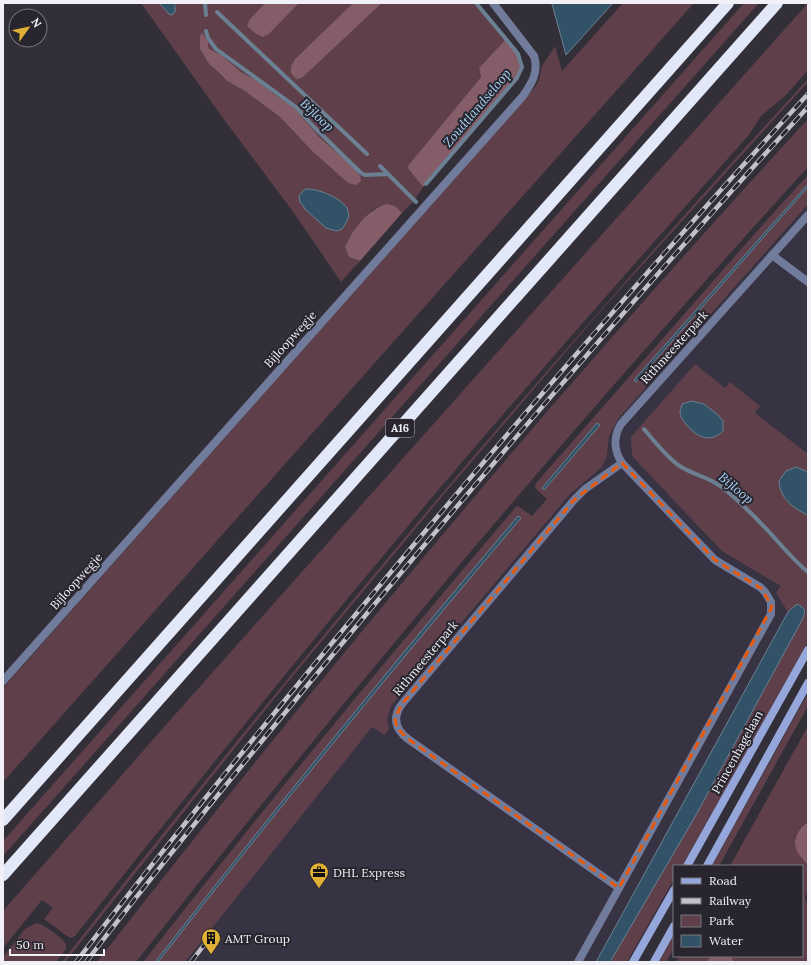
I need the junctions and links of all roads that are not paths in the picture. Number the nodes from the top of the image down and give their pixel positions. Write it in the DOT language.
graph roads {
  1 [pos="493,3"];
  2 [pos="728,3"];
  3 [pos="777,3"];
  4 [pos="808,215"];
  5 [pos="772,255"];
  6 [pos="808,282"];
  7 [pos="622,464"];
  8 [pos="808,650"];
  9 [pos="3,681"];
  10 [pos="808,683"];
  11 [pos="3,820"];
  12 [pos="22,853"];
  13 [pos="688,865"];
  14 [pos="708,865"];
  15 [pos="3,875"];
  16 [pos="3,881"];
  17 [pos="619,888"];
  18 [pos="673,892"];
  19 [pos="673,928"];
  20 [pos="578,962"];
  21 [pos="633,962"];
  22 [pos="654,962"];
  1 -- 9 [label="street, Bijloopwegje"];
  2 -- 11 [label="highway"];
  3 -- 12 [label="highway, A16"];
  4 -- 5 [label="street, Rithmeesterpark"];
  5 -- 6 [label="street"];
  5 -- 7 [label="street, Rithmeesterpark"];
  7 -- 17 [label="street, Rithmeesterpark"];
  7 -- 17 [label="street, Rithmeesterpark"];
  8 -- 13 [label="main road, Princenhagelaan"];
  10 -- 14 [label="main road"];
  12 -- 15 [label="highway, A16"];
  12 -- 16 [label="highway, A16"];
  17 -- 20 [label="street, Rithmeesterpark"];
  18 -- 21 [label="main road"];
  19 -- 22 [label="main road"];
}
